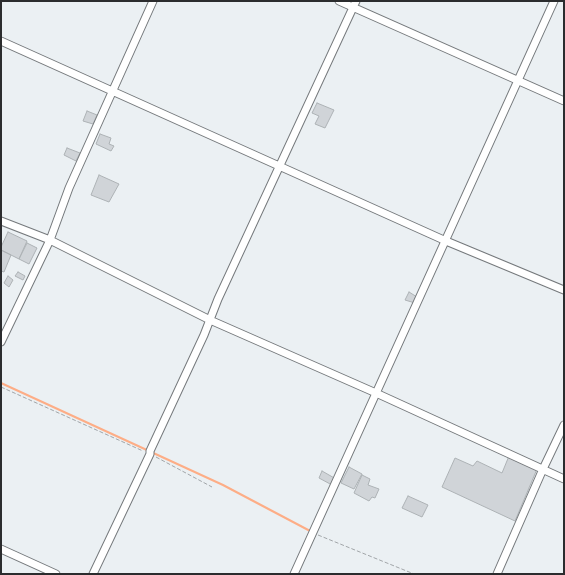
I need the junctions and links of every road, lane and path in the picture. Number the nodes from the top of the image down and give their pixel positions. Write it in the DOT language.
graph roads {
  1 [pos="153,1"];
  2 [pos="339,1"];
  3 [pos="554,1"];
  4 [pos="355,4"];
  5 [pos="1,41"];
  6 [pos="517,80"];
  7 [pos="112,90"];
  8 [pos="564,101"];
  9 [pos="279,165"];
  10 [pos="1,221"];
  11 [pos="50,240"];
  12 [pos="446,241"];
  13 [pos="564,290"];
  14 [pos="210,320"];
  15 [pos="1,342"];
  16 [pos="1,387"];
  17 [pos="376,393"];
  18 [pos="564,425"];
  19 [pos="150,454"];
  20 [pos="543,469"];
  21 [pos="564,479"];
  22 [pos="212,487"];
  23 [pos="313,533"];
  24 [pos="1,548"];
  25 [pos="56,574"];
  26 [pos="93,574"];
  27 [pos="294,574"];
  28 [pos="414,574"];
  29 [pos="497,574"];
  1 -- 7 [label="street"];
  2 -- 4 [label="street"];
  3 -- 6 [label="street"];
  4 -- 6 [label="street"];
  4 -- 9 [label="street"];
  5 -- 7 [label="street"];
  6 -- 8 [label="street"];
  6 -- 12 [label="street"];
  7 -- 9 [label="street"];
  7 -- 11 [label="street"];
  9 -- 12 [label="street"];
  9 -- 14 [label="street"];
  10 -- 11 [label="street"];
  11 -- 14 [label="street"];
  11 -- 15 [label="street"];
  12 -- 13 [label="street"];
  12 -- 17 [label="street"];
  14 -- 17 [label="street"];
  14 -- 19 [label="street"];
  16 -- 19 [label="path"];
  17 -- 20 [label="street"];
  17 -- 23 [label="street"];
  18 -- 20 [label="street"];
  19 -- 22 [label="path"];
  19 -- 26 [label="street"];
  20 -- 21 [label="street"];
  20 -- 29 [label="street"];
  23 -- 27 [label="street"];
  23 -- 28 [label="path"];
  24 -- 25 [label="street"];
}
